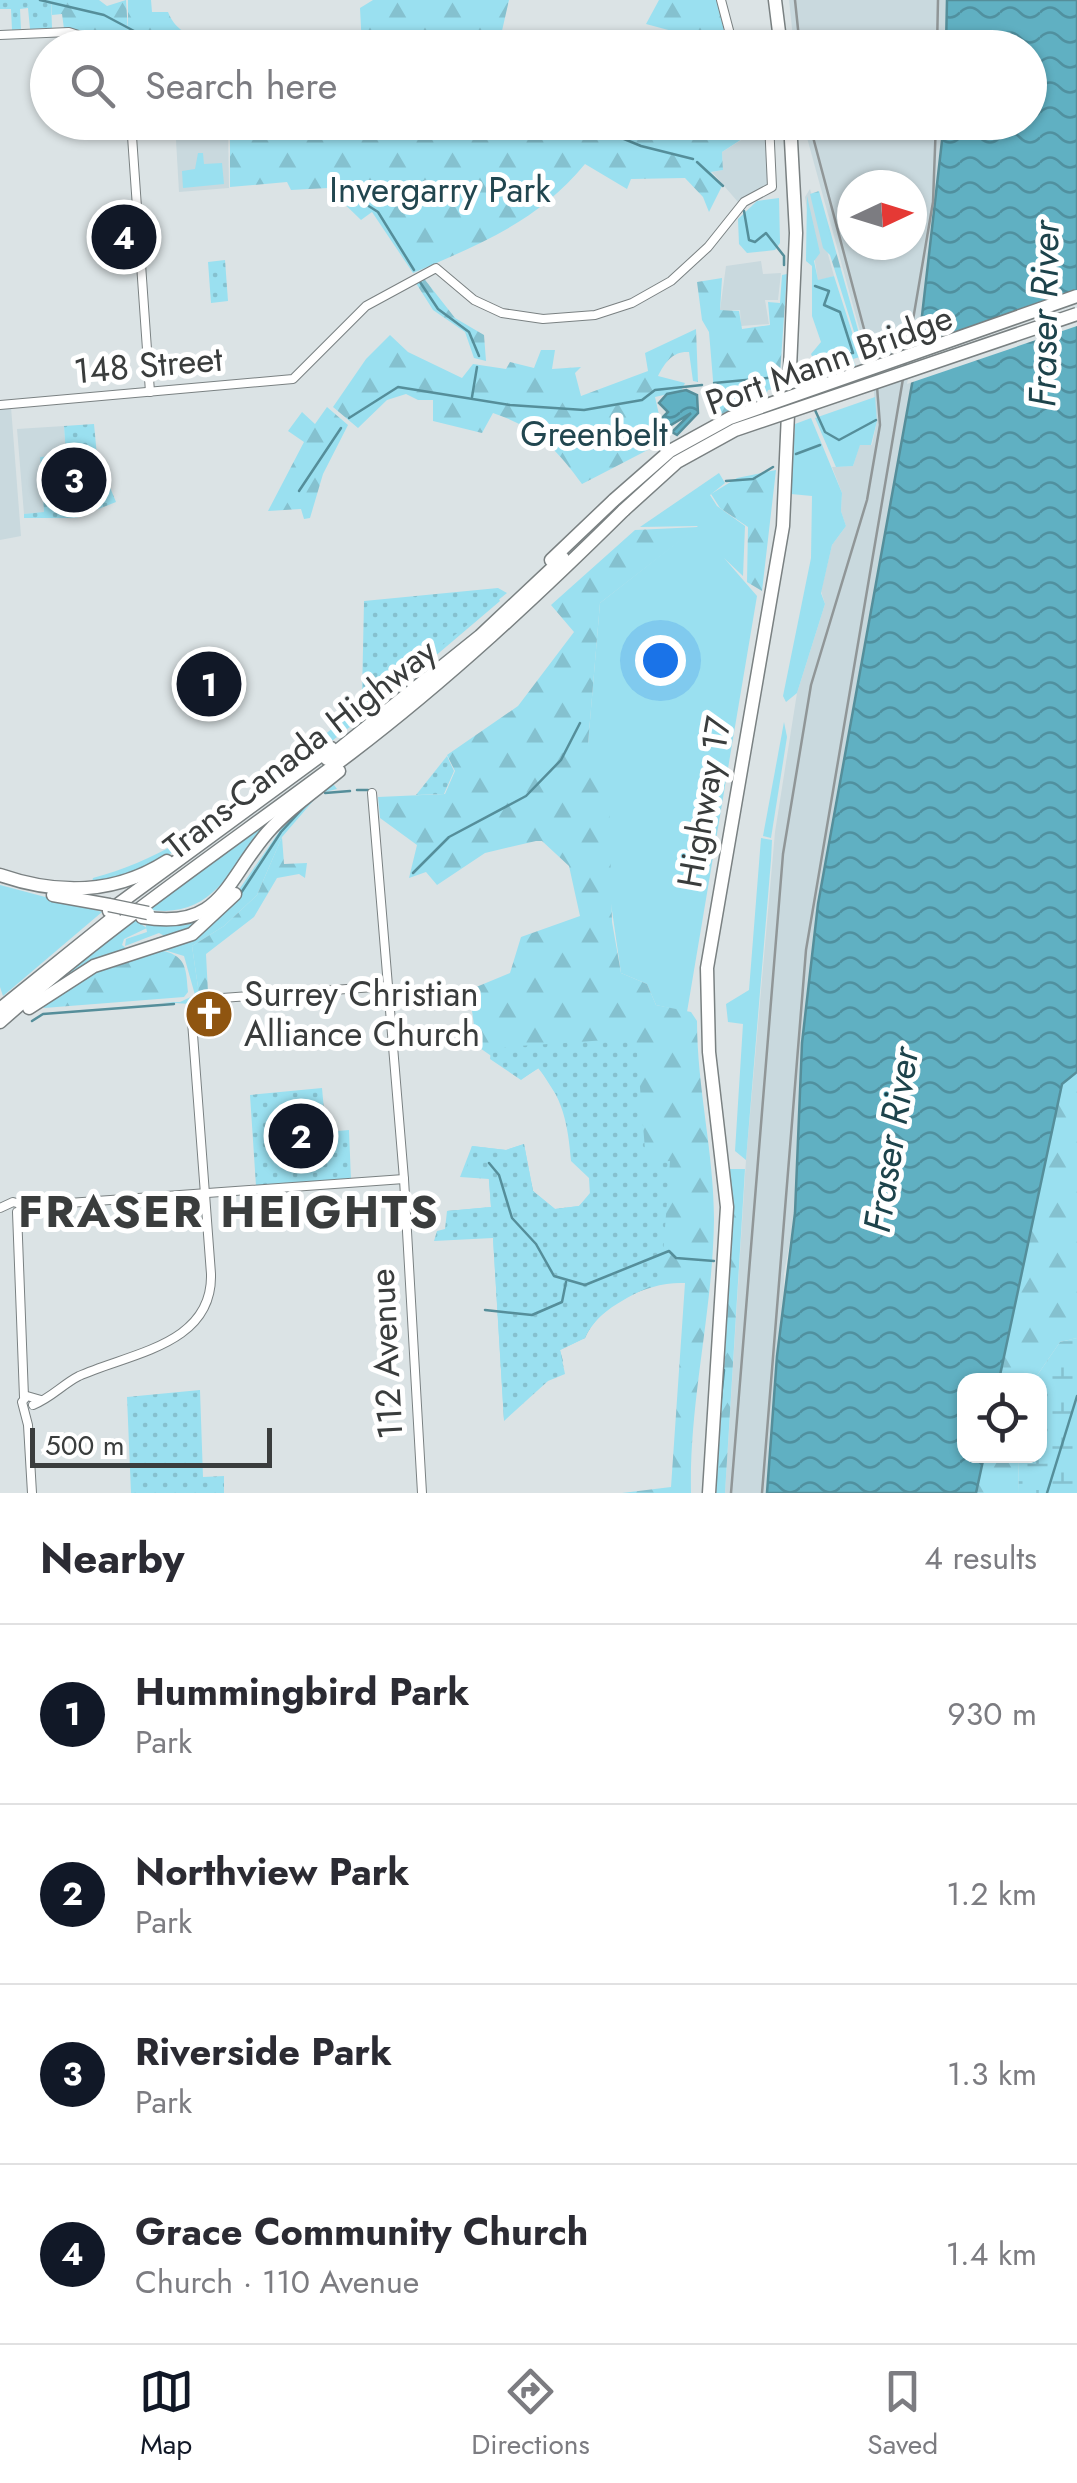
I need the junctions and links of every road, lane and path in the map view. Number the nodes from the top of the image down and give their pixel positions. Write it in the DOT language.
graph roads {
  1 [pos="721,0"];
  2 [pos="773,0"];
  3 [pos="729,30"];
  4 [pos="777,30"];
  5 [pos="30,34"];
  6 [pos="0,36"];
  7 [pos="133,140"];
  8 [pos="771,140"];
  9 [pos="788,140"];
  10 [pos="789,140"];
  11 [pos="1077,299"];
  12 [pos="1077,317"];
  13 [pos="150,392"];
  14 [pos="0,404"];
  15 [pos="621,507"];
  16 [pos="766,589"];
  17 [pos="758,702"];
  18 [pos="350,753"];
  19 [pos="290,779"];
  20 [pos="316,789"];
  21 [pos="372,793"];
  22 [pos="725,817"];
  23 [pos="0,874"];
  24 [pos="0,882"];
  25 [pos="145,915"];
  26 [pos="388,986"];
  27 [pos="0,1006"];
  28 [pos="0,1022"];
  29 [pos="0,1032"];
  30 [pos="404,1180"];
  31 [pos="208,1193"];
  32 [pos="12,1209"];
  33 [pos="208,1224"];
  34 [pos="213,1244"];
  35 [pos="194,1326"];
  36 [pos="29,1402"];
  37 [pos="32,1493"];
  38 [pos="422,1493"];
  39 [pos="707,1493"];
  1 -- 3 [label="street"];
  2 -- 4 [label="highway"];
  5 -- 6 [label="street"];
  7 -- 13 [label="street"];
  8 -- 13 [label="street, 148 Street"];
  9 -- 16 [label="highway, Highway 17"];
  10 -- 17 [label="highway, Highway 17"];
  11 -- 15 [label="highway, Port Mann Bridge, bridge"];
  12 -- 15 [label="highway, Port Mann Bridge, bridge"];
  13 -- 14 [label="street, 148 Street"];
  15 -- 18 [label="highway, Trans-Canada Highway"];
  15 -- 19 [label="highway"];
  15 -- 20 [label="highway"];
  15 -- 27 [label="highway, Trans-Canada Highway"];
  16 -- 17 [label="highway"];
  16 -- 22 [label="highway, Highway 17"];
  17 -- 22 [label="highway"];
  17 -- 39 [label="highway, Highway 17"];
  18 -- 25 [label="highway"];
  18 -- 28 [label="highway, Trans-Canada Highway"];
  19 -- 23 [label="highway"];
  19 -- 27 [label="highway"];
  20 -- 25 [label="highway"];
  20 -- 29 [label="highway"];
  21 -- 26 [label="street, 112 Avenue"];
  22 -- 39 [label="highway, Highway 17"];
  24 -- 25 [label="highway, bridge"];
  26 -- 30 [label="street, 112 Avenue"];
  26 -- 31 [label="street"];
  30 -- 31 [label="street"];
  30 -- 38 [label="street, 112 Avenue"];
  31 -- 32 [label="street"];
  31 -- 33 [label="street"];
  31 -- 34 [label="street"];
  32 -- 36 [label="street"];
  33 -- 34 [label="street"];
  33 -- 35 [label="street"];
  34 -- 35 [label="street"];
  35 -- 36 [label="street"];
  36 -- 37 [label="street"];
}
